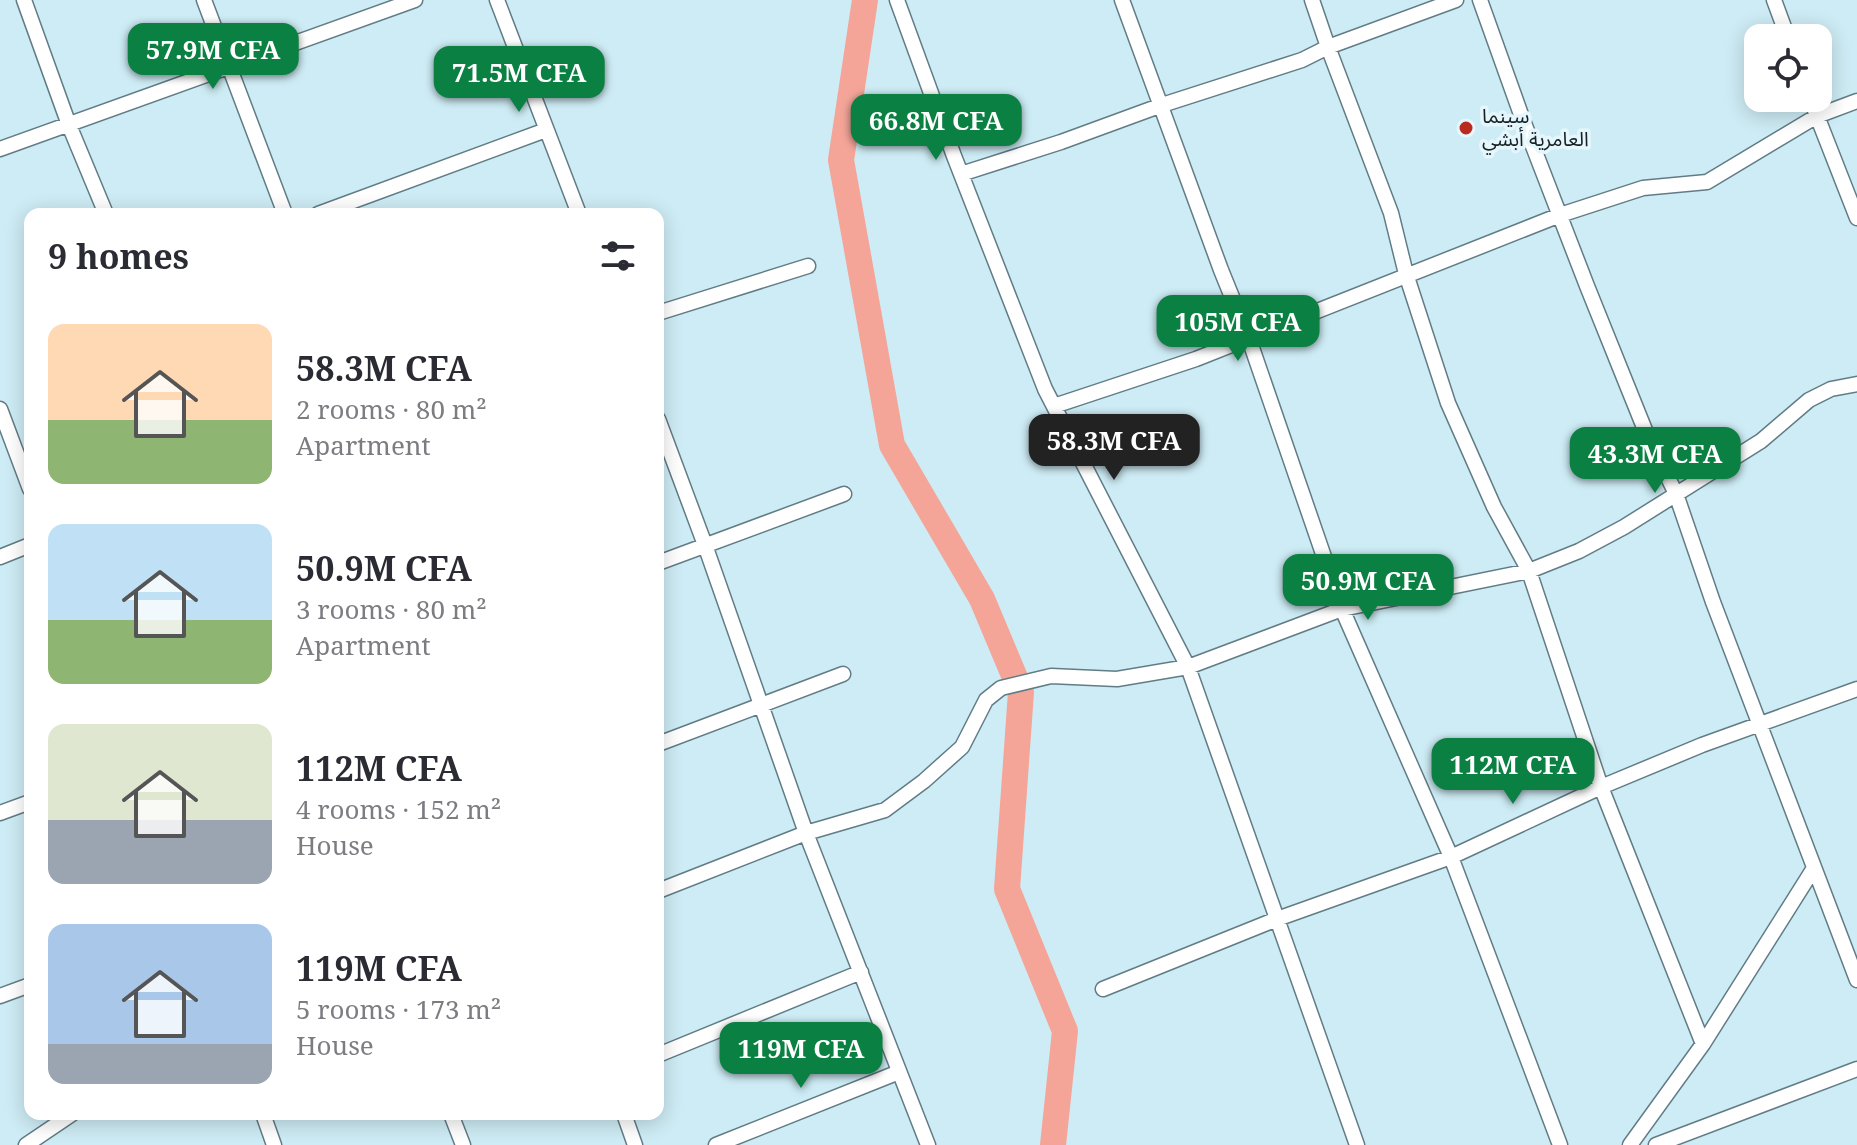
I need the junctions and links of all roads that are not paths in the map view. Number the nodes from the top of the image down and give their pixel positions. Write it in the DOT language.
graph roads {
  1 [pos="24,0"];
  2 [pos="204,0"];
  3 [pos="415,0"];
  4 [pos="497,0"];
  5 [pos="897,0"];
  6 [pos="1122,0"];
  7 [pos="1312,0"];
  8 [pos="1456,0"];
  9 [pos="1480,0"];
  10 [pos="1774,0"];
  11 [pos="1783,24"];
  12 [pos="1328,47"];
  13 [pos="229,65"];
  14 [pos="1857,101"];
  15 [pos="1162,105"];
  16 [pos="1815,112"];
  17 [pos="1817,116"];
  18 [pos="69,125"];
  19 [pos="546,130"];
  20 [pos="0,149"];
  21 [pos="961,174"];
  22 [pos="104,208"];
  23 [pos="283,208"];
  24 [pos="334,208"];
  25 [pos="577,208"];
  26 [pos="1560,215"];
  27 [pos="1857,218"];
  28 [pos="808,266"];
  29 [pos="1406,274"];
  30 [pos="664,311"];
  31 [pos="1249,339"];
  32 [pos="1857,384"];
  33 [pos="1054,406"];
  34 [pos="0,409"];
  35 [pos="664,435"];
  36 [pos="24,473"];
  37 [pos="844,494"];
  38 [pos="1676,494"];
  39 [pos="705,545"];
  40 [pos="24,547"];
  41 [pos="0,557"];
  42 [pos="664,561"];
  43 [pos="1529,571"];
  44 [pos="1342,609"];
  45 [pos="1188,667"];
  46 [pos="843,674"];
  47 [pos="1857,689"];
  48 [pos="761,703"];
  49 [pos="1760,723"];
  50 [pos="664,742"];
  51 [pos="1601,787"];
  52 [pos="24,804"];
  53 [pos="0,813"];
  54 [pos="806,833"];
  55 [pos="1451,857"];
  56 [pos="1814,868"];
  57 [pos="664,889"];
  58 [pos="1277,919"];
  59 [pos="861,972"];
  60 [pos="1857,980"];
  61 [pos="24,987"];
  62 [pos="1103,989"];
  63 [pos="0,996"];
  64 [pos="1703,1044"];
  65 [pos="664,1053"];
  66 [pos="1857,1069"];
  67 [pos="899,1072"];
  68 [pos="63,1120"];
  69 [pos="265,1120"];
  70 [pos="453,1120"];
  71 [pos="626,1120"];
  72 [pos="26,1145"];
  73 [pos="274,1145"];
  74 [pos="463,1145"];
  75 [pos="635,1145"];
  76 [pos="716,1145"];
  77 [pos="928,1145"];
  78 [pos="1357,1145"];
  79 [pos="1560,1145"];
  80 [pos="1630,1145"];
  81 [pos="1656,1145"];
  1 -- 18 [label="street"];
  2 -- 13 [label="street"];
  3 -- 13 [label="street"];
  4 -- 19 [label="street"];
  5 -- 21 [label="street"];
  6 -- 15 [label="street"];
  7 -- 12 [label="street"];
  8 -- 12 [label="street"];
  9 -- 26 [label="street"];
  10 -- 11 [label="street"];
  12 -- 15 [label="street"];
  12 -- 29 [label="street"];
  13 -- 18 [label="street"];
  13 -- 23 [label="street"];
  14 -- 17 [label="street"];
  15 -- 21 [label="street"];
  15 -- 31 [label="street"];
  16 -- 17 [label="street"];
  17 -- 26 [label="street"];
  17 -- 27 [label="street"];
  18 -- 20 [label="street"];
  18 -- 22 [label="street"];
  19 -- 24 [label="street"];
  19 -- 25 [label="street"];
  21 -- 33 [label="street"];
  26 -- 29 [label="street"];
  26 -- 38 [label="street"];
  28 -- 30 [label="street"];
  29 -- 31 [label="street"];
  29 -- 43 [label="street"];
  31 -- 33 [label="street"];
  31 -- 44 [label="street"];
  32 -- 38 [label="street"];
  33 -- 45 [label="street"];
  34 -- 36 [label="street"];
  35 -- 39 [label="street"];
  37 -- 39 [label="street"];
  38 -- 43 [label="street"];
  38 -- 49 [label="street"];
  39 -- 42 [label="street"];
  39 -- 48 [label="street"];
  40 -- 41 [label="street"];
  43 -- 44 [label="street"];
  43 -- 51 [label="street"];
  44 -- 45 [label="street"];
  44 -- 55 [label="street"];
  45 -- 54 [label="street"];
  45 -- 58 [label="street"];
  46 -- 48 [label="street"];
  47 -- 49 [label="street"];
  48 -- 50 [label="street"];
  48 -- 54 [label="street"];
  49 -- 51 [label="street"];
  49 -- 56 [label="street"];
  51 -- 55 [label="street"];
  51 -- 64 [label="street"];
  52 -- 53 [label="street"];
  54 -- 57 [label="street"];
  54 -- 59 [label="street"];
  55 -- 58 [label="street"];
  55 -- 79 [label="street"];
  56 -- 60 [label="street"];
  56 -- 64 [label="street"];
  58 -- 62 [label="street"];
  58 -- 78 [label="street"];
  59 -- 65 [label="street"];
  59 -- 67 [label="street"];
  61 -- 63 [label="street"];
  64 -- 80 [label="street"];
  66 -- 81 [label="street"];
  67 -- 76 [label="street"];
  67 -- 77 [label="street"];
  68 -- 72 [label="street"];
  69 -- 73 [label="street"];
  70 -- 74 [label="street"];
  71 -- 75 [label="street"];
}
